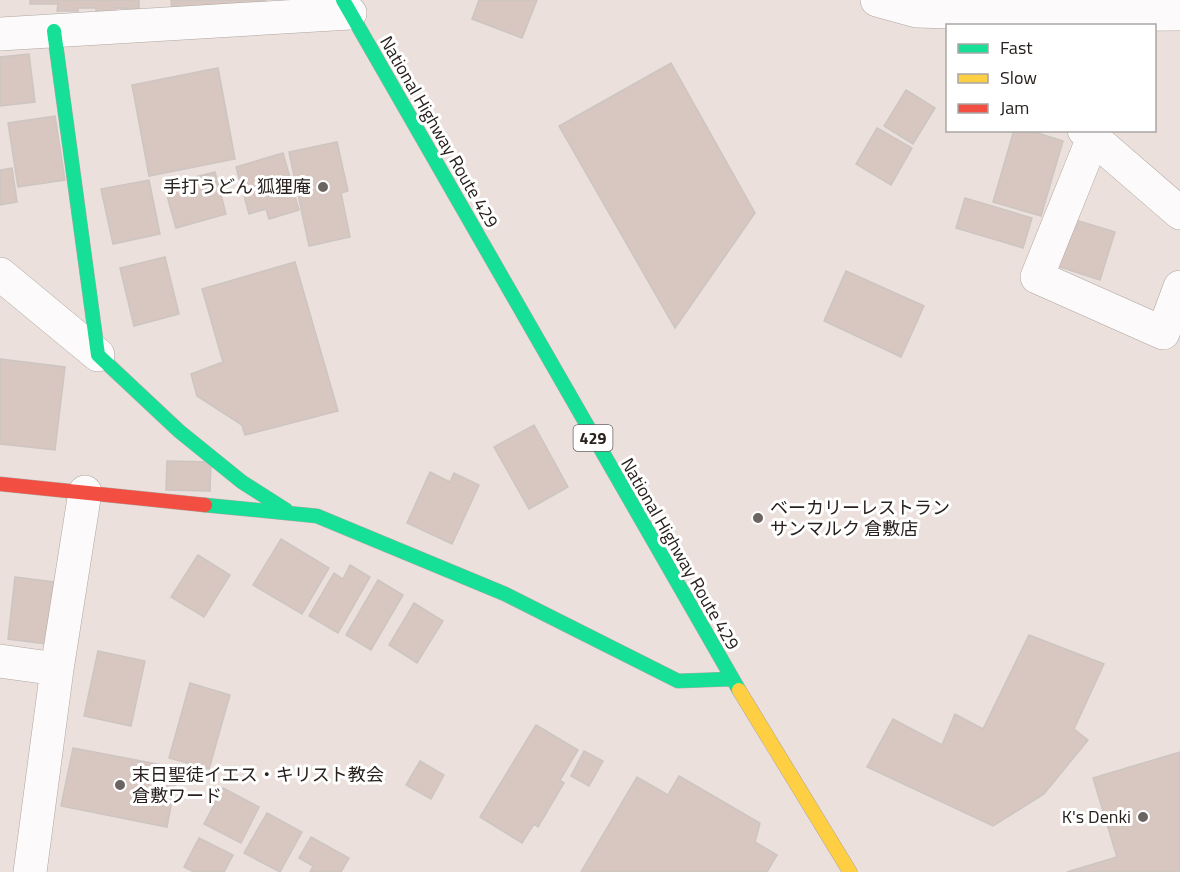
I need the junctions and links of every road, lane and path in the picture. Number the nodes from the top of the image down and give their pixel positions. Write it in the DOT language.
graph roads {
  1 [pos="877,0"];
  2 [pos="346,6"];
  3 [pos="1052,7"];
  4 [pos="917,11"];
  5 [pos="1180,14"];
  6 [pos="946,27"];
  7 [pos="54,31"];
  8 [pos="0,34"];
  9 [pos="1088,134"];
  10 [pos="1180,213"];
  11 [pos="0,274"];
  12 [pos="1180,287"];
  13 [pos="98,355"];
  14 [pos="0,484"];
  15 [pos="85,492"];
  16 [pos="290,513"];
  17 [pos="0,661"];
  18 [pos="57,669"];
  19 [pos="732,680"];
  20 [pos="30,872"];
  21 [pos="850,872"];
  1 -- 4 [label="street"];
  2 -- 7 [label="street"];
  2 -- 19 [label="main road, National Highway Route 429 / 429"];
  3 -- 4 [label="street"];
  3 -- 5 [label="street"];
  4 -- 6 [label="street"];
  7 -- 8 [label="street"];
  7 -- 13 [label="main road"];
  9 -- 10 [label="street"];
  9 -- 12 [label="street"];
  11 -- 13 [label="street"];
  13 -- 16 [label="main road"];
  14 -- 15 [label="main road"];
  15 -- 16 [label="main road"];
  15 -- 18 [label="street"];
  16 -- 19 [label="main road"];
  17 -- 18 [label="street"];
  18 -- 20 [label="street"];
  19 -- 21 [label="main road, National Highway Route 429 / 429"];
}
